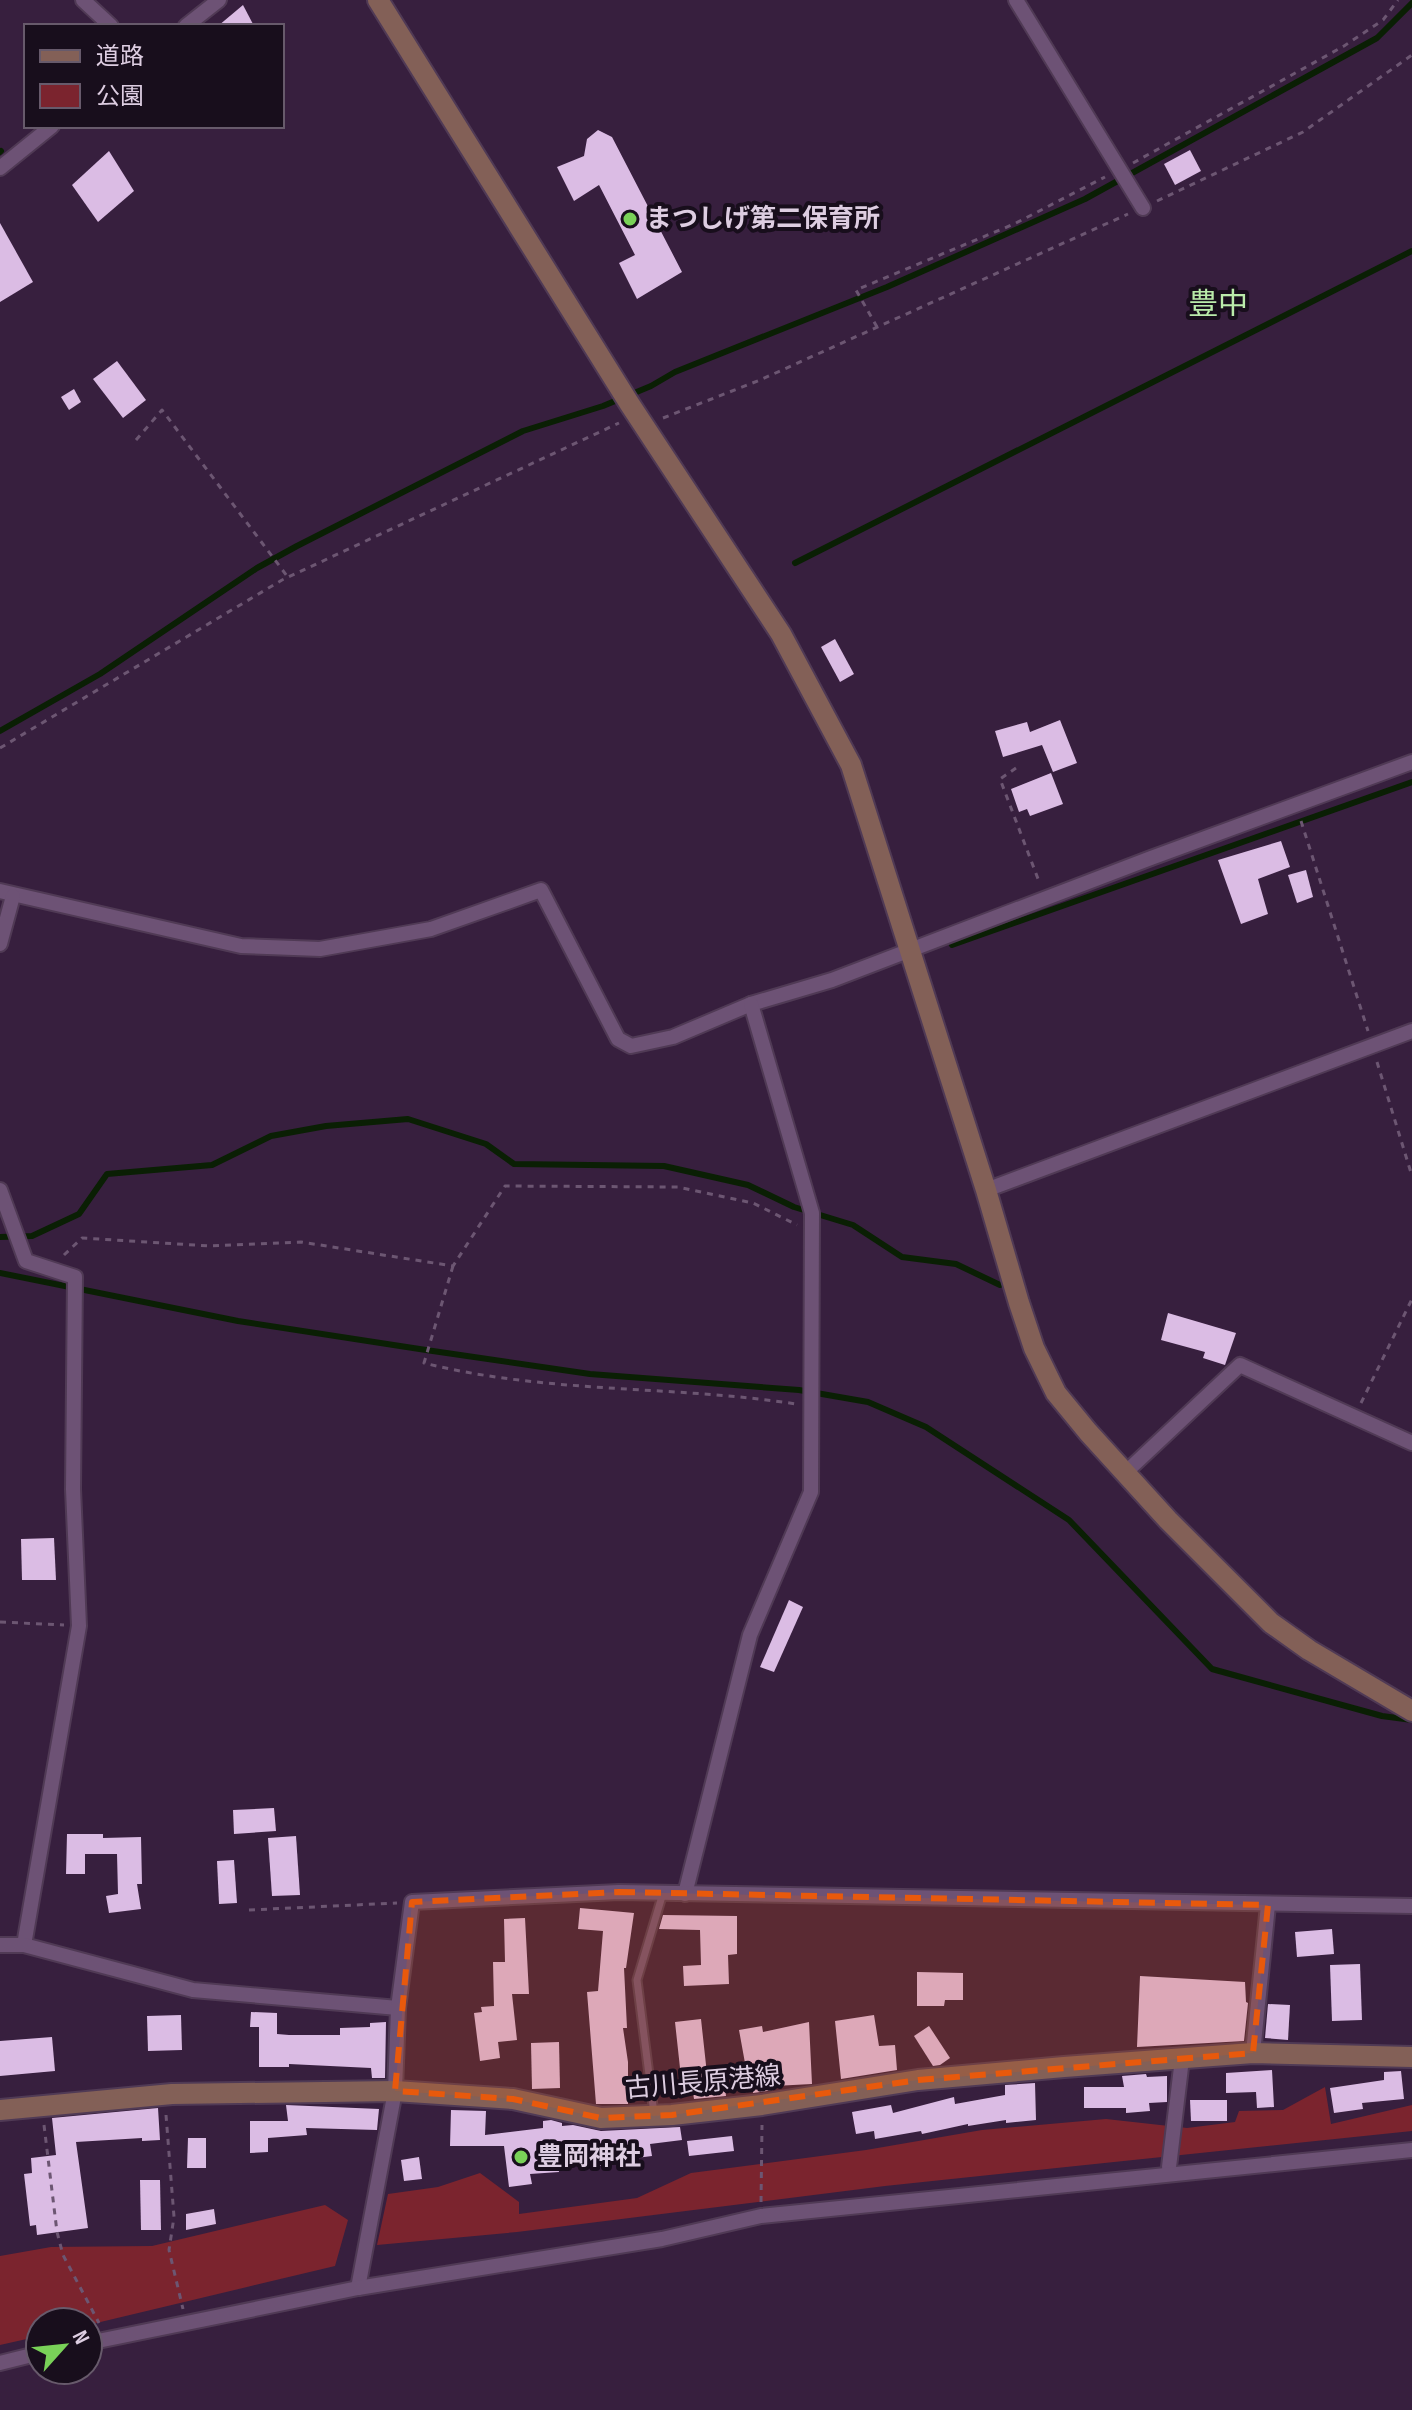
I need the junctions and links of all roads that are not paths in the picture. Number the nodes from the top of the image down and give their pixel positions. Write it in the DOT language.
graph roads {
  1 [pos="83,0"];
  2 [pos="219,0"];
  3 [pos="378,0"];
  4 [pos="1016,0"];
  5 [pos="109,24"];
  6 [pos="189,24"];
  7 [pos="50,128"];
  8 [pos="0,168"];
  9 [pos="1143,208"];
  10 [pos="1412,762"];
  11 [pos="6,893"];
  12 [pos="0,944"];
  13 [pos="909,949"];
  14 [pos="751,1004"];
  15 [pos="1412,1031"];
  16 [pos="0,1190"];
  17 [pos="986,1190"];
  18 [pos="1412,1443"];
  19 [pos="1125,1473"];
  20 [pos="1412,1711"];
  21 [pos="663,1893"];
  22 [pos="685,1894"];
  23 [pos="1268,1905"];
  24 [pos="1412,1906"];
  25 [pos="0,1945"];
  26 [pos="24,1945"];
  27 [pos="398,2008"];
  28 [pos="1253,2053"];
  29 [pos="1412,2057"];
  30 [pos="1182,2059"];
  31 [pos="395,2091"];
  32 [pos="0,2110"];
  33 [pos="654,2116"];
  34 [pos="1412,2150"];
  35 [pos="1169,2167"];
  36 [pos="358,2288"];
  37 [pos="104,2340"];
  38 [pos="24,2357"];
  39 [pos="0,2363"];
  1 -- 5 [label="street"];
  2 -- 6 [label="street"];
  3 -- 13 [label="street"];
  4 -- 9 [label="street"];
  7 -- 8 [label="street"];
  10 -- 13 [label="street"];
  11 -- 12 [label="street"];
  11 -- 14 [label="street"];
  13 -- 14 [label="street"];
  13 -- 17 [label="street"];
  14 -- 22 [label="street"];
  15 -- 17 [label="street"];
  16 -- 26 [label="street"];
  17 -- 19 [label="street"];
  18 -- 19 [label="street"];
  19 -- 20 [label="street"];
  21 -- 22 [label="street"];
  21 -- 27 [label="street"];
  21 -- 33 [label="lane"];
  22 -- 23 [label="street"];
  23 -- 24 [label="street"];
  23 -- 28 [label="street"];
  25 -- 26 [label="street"];
  26 -- 27 [label="street"];
  27 -- 31 [label="street"];
  28 -- 29 [label="street, 古川長原港線"];
  28 -- 30 [label="street, 古川長原港線"];
  30 -- 33 [label="street, 古川長原港線"];
  30 -- 35 [label="street"];
  31 -- 32 [label="street, 古川長原港線"];
  31 -- 33 [label="street, 古川長原港線"];
  31 -- 36 [label="street"];
  34 -- 36 [label="street"];
  36 -- 37 [label="street"];
  38 -- 39 [label="street"];
}
